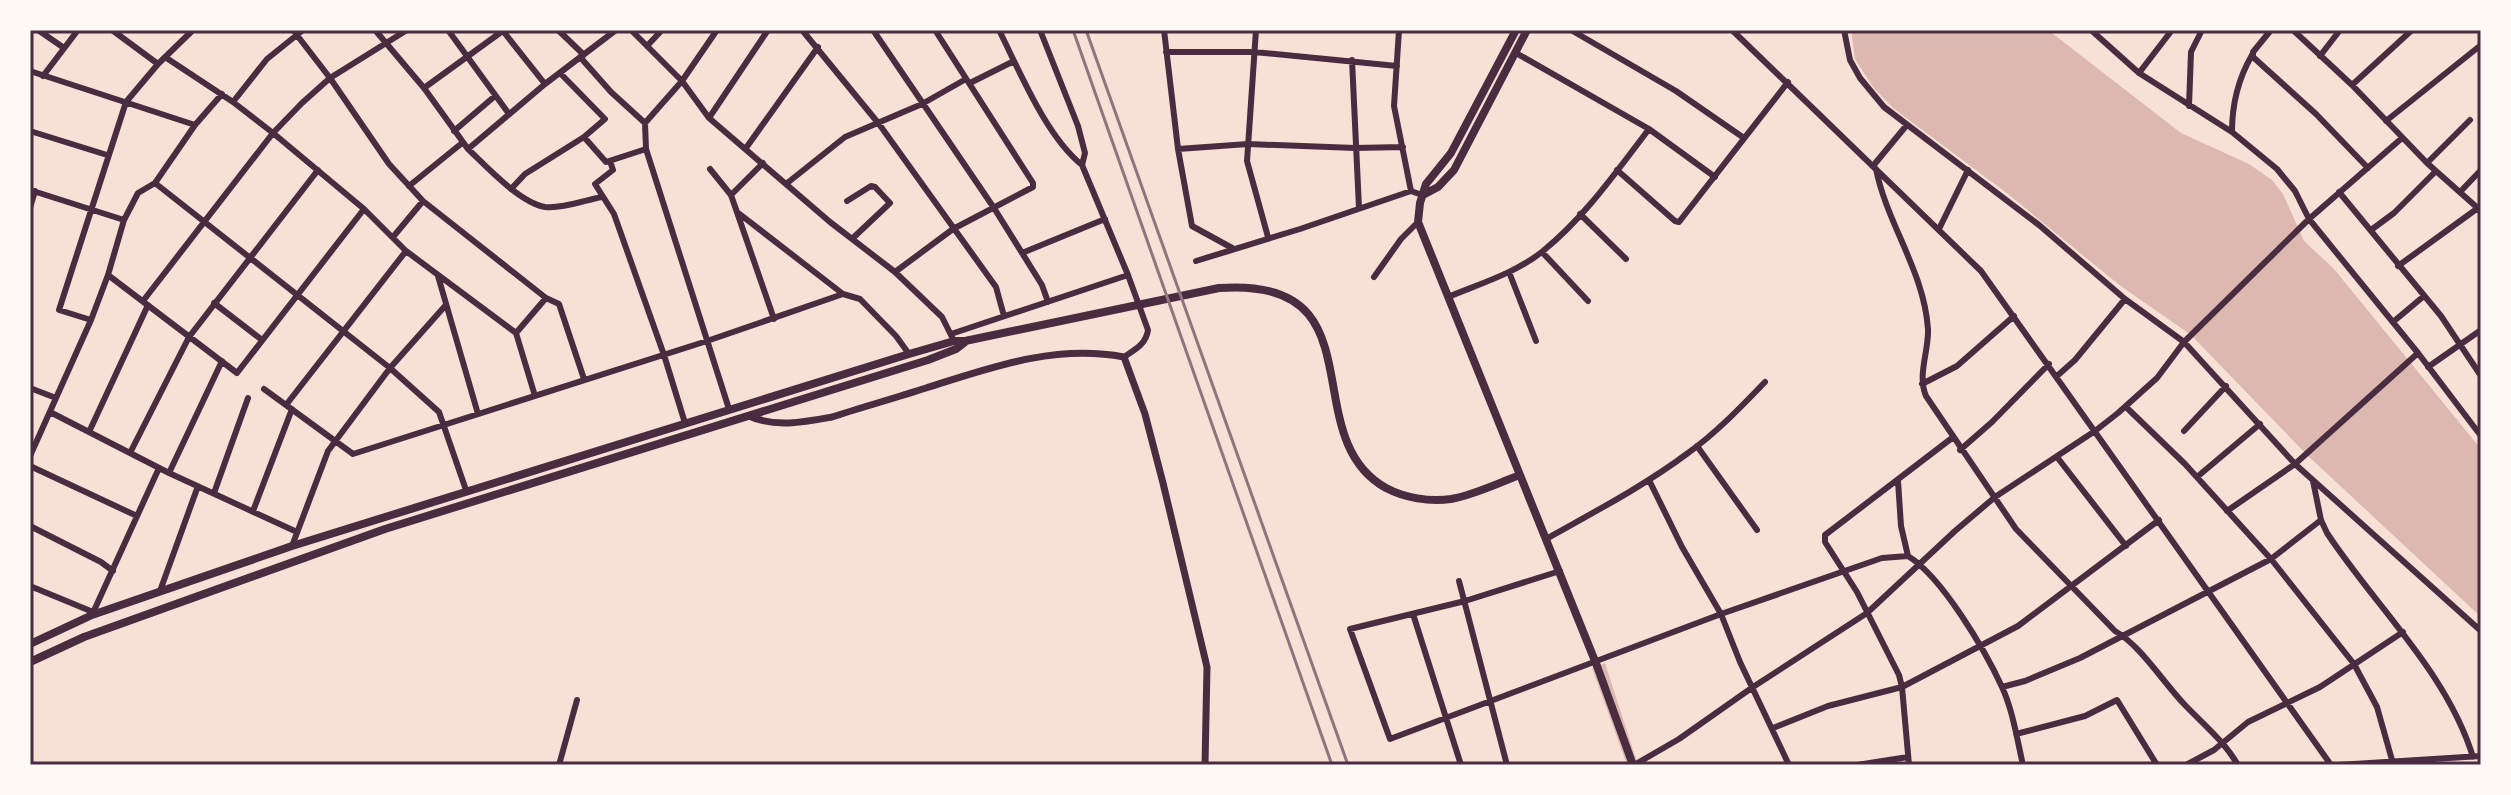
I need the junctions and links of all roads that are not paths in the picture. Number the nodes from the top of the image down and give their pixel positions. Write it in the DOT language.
graph roads {
  1 [pos="38,30"];
  2 [pos="78,30"];
  3 [pos="112,30"];
  4 [pos="193,30"];
  5 [pos="375,30"];
  6 [pos="407,30"];
  7 [pos="448,30"];
  8 [pos="504,30"];
  9 [pos="558,30"];
  10 [pos="616,30"];
  11 [pos="631,30"];
  12 [pos="662,30"];
  13 [pos="717,30"];
  14 [pos="768,30"];
  15 [pos="802,30"];
  16 [pos="873,30"];
  17 [pos="935,30"];
  18 [pos="999,30"];
  19 [pos="1040,30"];
  20 [pos="1164,30"];
  21 [pos="1256,30"];
  22 [pos="1399,30"];
  23 [pos="1516,30"];
  24 [pos="1527,30"];
  25 [pos="1571,30"];
  26 [pos="1732,30"];
  27 [pos="1844,30"];
  28 [pos="2091,30"];
  29 [pos="2172,30"];
  30 [pos="2202,30"];
  31 [pos="2271,30"];
  32 [pos="2293,30"];
  33 [pos="2340,30"];
  34 [pos="2412,30"];
  35 [pos="297,31"];
  36 [pos="183,33"];
  37 [pos="387,43"];
  38 [pos="2481,45"];
  39 [pos="647,46"];
  40 [pos="818,47"];
  41 [pos="64,48"];
  42 [pos="1166,52"];
  43 [pos="1254,52"];
  44 [pos="1516,53"];
  45 [pos="2252,55"];
  46 [pos="467,56"];
  47 [pos="582,56"];
  48 [pos="2320,56"];
  49 [pos="165,57"];
  50 [pos="1352,60"];
  51 [pos="1014,61"];
  52 [pos="158,64"];
  53 [pos="1397,66"];
  54 [pos="30,71"];
  55 [pos="560,73"];
  56 [pos="2139,73"];
  57 [pos="43,76"];
  58 [pos="330,78"];
  59 [pos="682,81"];
  60 [pos="968,81"];
  61 [pos="1788,82"];
  62 [pos="545,84"];
  63 [pos="2352,85"];
  64 [pos="424,88"];
  65 [pos="222,94"];
  66 [pos="495,96"];
  67 [pos="1481,96"];
  68 [pos="126,102"];
  69 [pos="233,102"];
  70 [pos="1490,102"];
  71 [pos="922,104"];
  72 [pos="2189,106"];
  73 [pos="509,114"];
  74 [pos="709,118"];
  75 [pos="2470,120"];
  76 [pos="2386,121"];
  77 [pos="645,123"];
  78 [pos="879,124"];
  79 [pos="195,125"];
  80 [pos="1906,126"];
  81 [pos="1649,129"];
  82 [pos="30,131"];
  83 [pos="454,131"];
  84 [pos="2232,132"];
  85 [pos="273,133"];
  86 [pos="584,137"];
  87 [pos="1744,138"];
  88 [pos="2402,138"];
  89 [pos="462,143"];
  90 [pos="1248,144"];
  91 [pos="1403,147"];
  92 [pos="746,148"];
  93 [pos="1355,148"];
  94 [pos="468,149"];
  95 [pos="646,149"];
  96 [pos="1178,149"];
  97 [pos="107,155"];
  98 [pos="610,161"];
  99 [pos="763,163"];
  100 [pos="2427,163"];
  101 [pos="1082,165"];
  102 [pos="1874,167"];
  103 [pos="2368,168"];
  104 [pos="710,169"];
  105 [pos="318,170"];
  106 [pos="1617,170"];
  107 [pos="1968,170"];
  108 [pos="2481,170"];
  109 [pos="2436,171"];
  110 [pos="1715,177"];
  111 [pos="155,183"];
  112 [pos="786,184"];
  113 [pos="409,186"];
  114 [pos="511,189"];
  115 [pos="33,190"];
  116 [pos="1411,191"];
  117 [pos="2339,192"];
  118 [pos="2460,192"];
  119 [pos="731,195"];
  120 [pos="1422,195"];
  121 [pos="602,197"];
  122 [pos="423,201"];
  123 [pos="847,201"];
  124 [pos="30,208"];
  125 [pos="994,208"];
  126 [pos="1359,208"];
  127 [pos="90,209"];
  128 [pos="364,209"];
  129 [pos="2480,210"];
  130 [pos="737,212"];
  131 [pos="1580,214"];
  132 [pos="1105,219"];
  133 [pos="2309,219"];
  134 [pos="124,220"];
  135 [pos="204,221"];
  136 [pos="1418,222"];
  137 [pos="953,229"];
  138 [pos="1939,229"];
  139 [pos="2371,230"];
  140 [pos="393,237"];
  141 [pos="1268,237"];
  142 [pos="853,238"];
  143 [pos="1234,249"];
  144 [pos="406,251"];
  145 [pos="1542,252"];
  146 [pos="1022,253"];
  147 [pos="251,259"];
  148 [pos="1626,259"];
  149 [pos="1196,261"];
  150 [pos="2398,266"];
  151 [pos="895,272"];
  152 [pos="1509,272"];
  153 [pos="438,274"];
  154 [pos="108,275"];
  155 [pos="1128,275"];
  156 [pos="1374,277"];
  157 [pos="843,294"];
  158 [pos="297,296"];
  159 [pos="2424,296"];
  160 [pos="1448,297"];
  161 [pos="546,298"];
  162 [pos="2125,299"];
  163 [pos="1588,301"];
  164 [pos="1048,302"];
  165 [pos="146,303"];
  166 [pos="214,303"];
  167 [pos="445,306"];
  168 [pos="1004,316"];
  169 [pos="2014,316"];
  170 [pos="774,319"];
  171 [pos="91,320"];
  172 [pos="2393,322"];
  173 [pos="2481,330"];
  174 [pos="343,333"];
  175 [pos="516,333"];
  176 [pos="189,337"];
  177 [pos="952,337"];
  178 [pos="262,340"];
  179 [pos="707,341"];
  180 [pos="965,341"];
  181 [pos="1536,341"];
  182 [pos="2184,342"];
  183 [pos="2462,345"];
  184 [pos="2418,353"];
  185 [pos="909,354"];
  186 [pos="664,355"];
  187 [pos="1124,357"];
  188 [pos="222,361"];
  189 [pos="2049,364"];
  190 [pos="2428,367"];
  191 [pos="390,368"];
  192 [pos="2057,376"];
  193 [pos="2481,376"];
  194 [pos="584,379"];
  195 [pos="1765,382"];
  196 [pos="1922,384"];
  197 [pos="2226,386"];
  198 [pos="30,388"];
  199 [pos="264,389"];
  200 [pos="535,396"];
  201 [pos="56,398"];
  202 [pos="248,398"];
  203 [pos="289,407"];
  204 [pos="2126,407"];
  205 [pos="729,409"];
  206 [pos="50,412"];
  207 [pos="478,414"];
  208 [pos="749,416"];
  209 [pos="697,419"];
  210 [pos="685,423"];
  211 [pos="2260,424"];
  212 [pos="445,425"];
  213 [pos="671,428"];
  214 [pos="700,430"];
  215 [pos="2095,431"];
  216 [pos="2184,431"];
  217 [pos="89,432"];
  218 [pos="2481,436"];
  219 [pos="675,438"];
  220 [pos="1952,438"];
  221 [pos="334,442"];
  222 [pos="1697,446"];
  223 [pos="1960,450"];
  224 [pos="130,453"];
  225 [pos="30,456"];
  226 [pos="2057,457"];
  227 [pos="2295,464"];
  228 [pos="30,466"];
  229 [pos="159,468"];
  230 [pos="169,473"];
  231 [pos="1520,475"];
  232 [pos="2197,477"];
  233 [pos="1649,480"];
  234 [pos="1898,481"];
  235 [pos="2313,481"];
  236 [pos="198,486"];
  237 [pos="466,490"];
  238 [pos="214,493"];
  239 [pos="1995,497"];
  240 [pos="253,511"];
  241 [pos="2227,511"];
  242 [pos="137,516"];
  243 [pos="2159,520"];
  244 [pos="2321,520"];
  245 [pos="30,526"];
  246 [pos="1757,530"];
  247 [pos="297,532"];
  248 [pos="1546,539"];
  249 [pos="292,546"];
  250 [pos="2126,546"];
  251 [pos="1908,556"];
  252 [pos="2271,559"];
  253 [pos="1921,564"];
  254 [pos="113,571"];
  255 [pos="1560,571"];
  256 [pos="1844,571"];
  257 [pos="1459,581"];
  258 [pos="30,586"];
  259 [pos="2071,586"];
  260 [pos="160,591"];
  261 [pos="2208,591"];
  262 [pos="1465,601"];
  263 [pos="92,613"];
  264 [pos="1867,613"];
  265 [pos="1413,614"];
  266 [pos="1721,614"];
  267 [pos="2481,631"];
  268 [pos="2403,632"];
  269 [pos="2122,635"];
  270 [pos="30,644"];
  271 [pos="1979,647"];
  272 [pos="30,662"];
  273 [pos="1596,663"];
  274 [pos="2354,664"];
  275 [pos="1753,687"];
  276 [pos="1902,687"];
  277 [pos="2002,687"];
  278 [pos="577,700"];
  279 [pos="1491,702"];
  280 [pos="2289,704"];
  281 [pos="1446,720"];
  282 [pos="1773,728"];
  283 [pos="2016,734"];
  284 [pos="2222,741"];
  285 [pos="2477,756"];
  286 [pos="2392,760"];
  287 [pos="1909,761"];
  288 [pos="559,765"];
  289 [pos="1205,765"];
  290 [pos="1461,765"];
  291 [pos="1507,765"];
  292 [pos="1633,765"];
  293 [pos="1789,765"];
  294 [pos="1857,765"];
  295 [pos="2023,765"];
  296 [pos="2157,765"];
  297 [pos="2186,765"];
  298 [pos="2238,765"];
  299 [pos="2331,765"];
  300 [pos="2338,765"];
  1 -- 41 [label="street"];
  2 -- 41 [label="street"];
  3 -- 52 [label="street"];
  4 -- 36 [label="street"];
  5 -- 37 [label="street"];
  6 -- 37 [label="street"];
  7 -- 46 [label="street"];
  8 -- 46 [label="street"];
  8 -- 62 [label="street"];
  9 -- 47 [label="street"];
  10 -- 47 [label="street"];
  11 -- 39 [label="street"];
  12 -- 39 [label="street"];
  13 -- 59 [label="street"];
  14 -- 74 [label="street"];
  15 -- 40 [label="street"];
  16 -- 71 [label="street"];
  17 -- 60 [label="street"];
  18 -- 51 [label="street"];
  19 -- 101 [label="street"];
  20 -- 42 [label="street"];
  21 -- 43 [label="street"];
  22 -- 53 [label="street"];
  23 -- 67 [label="main road"];
  24 -- 44 [label="main road"];
  25 -- 87 [label="street"];
  26 -- 61 [label="street"];
  27 -- 80 [label="street"];
  28 -- 56 [label="street"];
  29 -- 56 [label="street"];
  30 -- 72 [label="street"];
  31 -- 45 [label="street"];
  32 -- 48 [label="street"];
  33 -- 48 [label="street"];
  34 -- 63 [label="street"];
  35 -- 58 [label="street"];
  35 -- 69 [label="street"];
  36 -- 49 [label="street"];
  37 -- 58 [label="street"];
  37 -- 64 [label="street"];
  38 -- 76 [label="street"];
  39 -- 59 [label="street"];
  40 -- 78 [label="street"];
  40 -- 92 [label="street"];
  41 -- 57 [label="street"];
  42 -- 43 [label="street"];
  42 -- 96 [label="street"];
  43 -- 50 [label="street"];
  43 -- 90 [label="street"];
  44 -- 70 [label="main road"];
  44 -- 81 [label="street"];
  45 -- 84 [label="street"];
  45 -- 103 [label="street"];
  46 -- 64 [label="street"];
  46 -- 66 [label="street"];
  47 -- 55 [label="street"];
  47 -- 77 [label="street"];
  48 -- 63 [label="street"];
  49 -- 52 [label="street"];
  49 -- 65 [label="street"];
  50 -- 53 [label="street"];
  50 -- 93 [label="street"];
  51 -- 60 [label="street"];
  51 -- 101 [label="street"];
  52 -- 68 [label="street"];
  53 -- 91 [label="street"];
  54 -- 57 [label="street"];
  55 -- 62 [label="street"];
  55 -- 86 [label="street"];
  56 -- 72 [label="street"];
  57 -- 68 [label="street"];
  58 -- 85 [label="street"];
  58 -- 113 [label="street"];
  59 -- 74 [label="street"];
  59 -- 77 [label="street"];
  60 -- 71 [label="street"];
  60 -- 125 [label="street"];
  61 -- 87 [label="street"];
  61 -- 102 [label="street"];
  62 -- 73 [label="street"];
  63 -- 76 [label="street"];
  64 -- 83 [label="street"];
  65 -- 69 [label="street"];
  65 -- 79 [label="street"];
  66 -- 73 [label="street"];
  66 -- 83 [label="street"];
  67 -- 70 [label="main road"];
  67 -- 120 [label="main road"];
  68 -- 79 [label="street"];
  68 -- 97 [label="street"];
  69 -- 85 [label="street"];
  70 -- 120 [label="main road"];
  71 -- 78 [label="street"];
  71 -- 125 [label="street"];
  72 -- 84 [label="street"];
  73 -- 94 [label="street"];
  74 -- 92 [label="street"];
  75 -- 100 [label="street"];
  76 -- 88 [label="street"];
  77 -- 95 [label="street"];
  78 -- 112 [label="street"];
  78 -- 137 [label="street"];
  79 -- 111 [label="street"];
  80 -- 102 [label="street"];
  80 -- 107 [label="street"];
  81 -- 106 [label="street"];
  81 -- 110 [label="street"];
  82 -- 97 [label="street"];
  83 -- 89 [label="street"];
  84 -- 133 [label="street"];
  85 -- 105 [label="street"];
  85 -- 135 [label="street"];
  86 -- 98 [label="street"];
  86 -- 114 [label="street"];
  87 -- 110 [label="street"];
  88 -- 100 [label="street"];
  88 -- 103 [label="street"];
  89 -- 94 [label="street"];
  89 -- 113 [label="street"];
  90 -- 93 [label="street"];
  90 -- 96 [label="street"];
  90 -- 141 [label="street"];
  91 -- 93 [label="street"];
  91 -- 116 [label="street"];
  92 -- 99 [label="street"];
  93 -- 126 [label="street"];
  94 -- 114 [label="street"];
  95 -- 98 [label="street"];
  95 -- 179 [label="street"];
  96 -- 143 [label="street"];
  97 -- 127 [label="street"];
  98 -- 121 [label="street"];
  99 -- 112 [label="street"];
  99 -- 119 [label="street"];
  100 -- 109 [label="street"];
  101 -- 132 [label="street"];
  102 -- 138 [label="street"];
  102 -- 196 [label="street"];
  103 -- 117 [label="street"];
  104 -- 119 [label="street"];
  105 -- 128 [label="street"];
  105 -- 147 [label="street"];
  106 -- 110 [label="street"];
  106 -- 131 [label="street"];
  107 -- 138 [label="street"];
  107 -- 162 [label="street"];
  108 -- 118 [label="street"];
  109 -- 118 [label="street"];
  109 -- 139 [label="street"];
  111 -- 134 [label="street"];
  111 -- 135 [label="street"];
  112 -- 142 [label="street"];
  113 -- 122 [label="street"];
  114 -- 121 [label="street"];
  115 -- 124 [label="street"];
  115 -- 127 [label="street"];
  116 -- 120 [label="street"];
  116 -- 126 [label="street"];
  117 -- 133 [label="street"];
  117 -- 139 [label="street"];
  118 -- 129 [label="street"];
  119 -- 130 [label="street"];
  120 -- 136 [label="main road"];
  121 -- 186 [label="street"];
  122 -- 140 [label="street"];
  122 -- 161 [label="street"];
  123 -- 142 [label="street"];
  125 -- 137 [label="street"];
  125 -- 146 [label="street"];
  126 -- 141 [label="street"];
  127 -- 134 [label="street"];
  127 -- 171 [label="street"];
  128 -- 140 [label="street"];
  128 -- 158 [label="street"];
  129 -- 150 [label="street"];
  130 -- 157 [label="street"];
  130 -- 170 [label="street"];
  131 -- 145 [label="street"];
  131 -- 148 [label="street"];
  132 -- 146 [label="street"];
  132 -- 155 [label="street"];
  133 -- 172 [label="street"];
  133 -- 182 [label="street"];
  134 -- 154 [label="street"];
  135 -- 147 [label="street"];
  135 -- 165 [label="street"];
  136 -- 156 [label="street"];
  136 -- 160 [label="main road"];
  137 -- 151 [label="street"];
  137 -- 168 [label="street"];
  138 -- 169 [label="street"];
  139 -- 150 [label="street"];
  140 -- 144 [label="street"];
  141 -- 143 [label="street"];
  142 -- 151 [label="street"];
  143 -- 149 [label="street"];
  144 -- 153 [label="street"];
  144 -- 174 [label="street"];
  145 -- 152 [label="street"];
  145 -- 163 [label="street"];
  146 -- 164 [label="street"];
  147 -- 158 [label="street"];
  147 -- 166 [label="street"];
  150 -- 159 [label="street"];
  151 -- 177 [label="street"];
  152 -- 160 [label="street"];
  152 -- 181 [label="street"];
  153 -- 167 [label="street"];
  153 -- 175 [label="street"];
  154 -- 165 [label="street"];
  154 -- 171 [label="street"];
  155 -- 164 [label="street"];
  155 -- 187 [label="street"];
  157 -- 170 [label="street"];
  157 -- 185 [label="street"];
  158 -- 174 [label="street"];
  158 -- 178 [label="street"];
  159 -- 172 [label="street"];
  159 -- 183 [label="street"];
  160 -- 231 [label="main road"];
  161 -- 175 [label="street"];
  161 -- 194 [label="street"];
  162 -- 182 [label="street"];
  162 -- 192 [label="street"];
  164 -- 168 [label="street"];
  165 -- 176 [label="street"];
  165 -- 217 [label="street"];
  166 -- 176 [label="street"];
  166 -- 178 [label="street"];
  167 -- 191 [label="street"];
  167 -- 207 [label="street"];
  168 -- 177 [label="street"];
  169 -- 189 [label="street"];
  169 -- 196 [label="street"];
  170 -- 179 [label="street"];
  171 -- 201 [label="street"];
  172 -- 184 [label="street"];
  173 -- 183 [label="street"];
  174 -- 191 [label="street"];
  174 -- 203 [label="street"];
  175 -- 200 [label="street"];
  176 -- 188 [label="street"];
  176 -- 224 [label="street"];
  177 -- 180 [label="main road"];
  177 -- 185 [label="main road"];
  178 -- 188 [label="street"];
  179 -- 186 [label="street"];
  179 -- 205 [label="street"];
  180 -- 208 [label="main road"];
  180 -- 231 [label="main road"];
  182 -- 197 [label="street"];
  182 -- 204 [label="street"];
  183 -- 190 [label="street"];
  183 -- 193 [label="street"];
  184 -- 190 [label="street"];
  184 -- 227 [label="street"];
  185 -- 205 [label="main road"];
  186 -- 194 [label="street"];
  186 -- 210 [label="street"];
  187 -- 208 [label="street"];
  187 -- 289 [label="street"];
  188 -- 230 [label="street"];
  189 -- 192 [label="street"];
  189 -- 223 [label="street"];
  190 -- 218 [label="street"];
  191 -- 212 [label="street"];
  191 -- 221 [label="street"];
  192 -- 215 [label="street"];
  194 -- 200 [label="street"];
  195 -- 222 [label="street"];
  196 -- 220 [label="street"];
  197 -- 211 [label="street"];
  197 -- 216 [label="street"];
  198 -- 201 [label="street"];
  199 -- 203 [label="street"];
  200 -- 207 [label="street"];
  201 -- 206 [label="street"];
  202 -- 238 [label="street"];
  203 -- 221 [label="street"];
  203 -- 240 [label="street"];
  204 -- 215 [label="street"];
  204 -- 232 [label="street"];
  205 -- 209 [label="main road"];
  206 -- 217 [label="street"];
  206 -- 225 [label="street"];
  207 -- 212 [label="street"];
  208 -- 214 [label="main road"];
  209 -- 210 [label="main road"];
  209 -- 214 [label="main road"];
  210 -- 213 [label="main road"];
  211 -- 227 [label="street"];
  211 -- 232 [label="street"];
  212 -- 221 [label="street"];
  212 -- 237 [label="street"];
  213 -- 219 [label="main road"];
  213 -- 237 [label="main road"];
  214 -- 219 [label="main road"];
  215 -- 226 [label="street"];
  215 -- 243 [label="street"];
  217 -- 224 [label="street"];
  219 -- 272 [label="main road"];
  220 -- 223 [label="street"];
  220 -- 234 [label="street"];
  221 -- 247 [label="street"];
  222 -- 233 [label="street"];
  222 -- 246 [label="street"];
  223 -- 239 [label="street"];
  224 -- 229 [label="street"];
  226 -- 239 [label="street"];
  226 -- 250 [label="street"];
  227 -- 235 [label="street"];
  227 -- 241 [label="street"];
  228 -- 242 [label="street"];
  229 -- 230 [label="street"];
  229 -- 242 [label="street"];
  230 -- 236 [label="street"];
  231 -- 248 [label="main road"];
  232 -- 241 [label="street"];
  233 -- 248 [label="street"];
  233 -- 266 [label="street"];
  234 -- 251 [label="street"];
  234 -- 256 [label="street"];
  235 -- 244 [label="street"];
  235 -- 267 [label="street"];
  236 -- 238 [label="street"];
  236 -- 260 [label="street"];
  237 -- 249 [label="main road"];
  238 -- 240 [label="street"];
  239 -- 253 [label="street"];
  239 -- 259 [label="street"];
  240 -- 247 [label="street"];
  241 -- 252 [label="street"];
  242 -- 254 [label="street"];
  243 -- 250 [label="street"];
  243 -- 261 [label="street"];
  244 -- 252 [label="street"];
  244 -- 268 [label="street"];
  245 -- 254 [label="street"];
  247 -- 249 [label="street"];
  248 -- 255 [label="main road"];
  249 -- 260 [label="main road"];
  250 -- 259 [label="street"];
  251 -- 253 [label="street"];
  251 -- 256 [label="street"];
  252 -- 261 [label="street"];
  252 -- 274 [label="street"];
  253 -- 264 [label="street"];
  253 -- 271 [label="street"];
  254 -- 263 [label="street"];
  255 -- 262 [label="street"];
  255 -- 273 [label="main road"];
  256 -- 264 [label="street"];
  256 -- 266 [label="street"];
  257 -- 262 [label="street"];
  258 -- 263 [label="street"];
  259 -- 269 [label="street"];
  259 -- 271 [label="street"];
  260 -- 263 [label="main road"];
  261 -- 269 [label="street"];
  261 -- 280 [label="street"];
  262 -- 265 [label="street"];
  262 -- 279 [label="street"];
  263 -- 270 [label="main road"];
  264 -- 275 [label="street"];
  264 -- 276 [label="street"];
  265 -- 281 [label="street"];
  265 -- 281 [label="street"];
  266 -- 273 [label="street"];
  266 -- 275 [label="street"];
  268 -- 274 [label="street"];
  268 -- 285 [label="street"];
  269 -- 277 [label="street"];
  269 -- 284 [label="street"];
  271 -- 276 [label="street"];
  271 -- 277 [label="street"];
  273 -- 279 [label="street"];
  273 -- 292 [label="main road"];
  274 -- 280 [label="street"];
  274 -- 286 [label="street"];
  275 -- 282 [label="street"];
  275 -- 292 [label="street"];
  276 -- 282 [label="street"];
  276 -- 287 [label="street"];
  277 -- 283 [label="street"];
  278 -- 288 [label="street"];
  279 -- 281 [label="street"];
  279 -- 291 [label="street"];
  280 -- 284 [label="street"];
  280 -- 299 [label="street"];
  281 -- 290 [label="street"];
  282 -- 293 [label="street"];
  283 -- 295 [label="street"];
  283 -- 296 [label="street"];
  284 -- 297 [label="street"];
  284 -- 298 [label="street"];
  285 -- 286 [label="street"];
  286 -- 300 [label="street"];
  287 -- 294 [label="street"];
}
